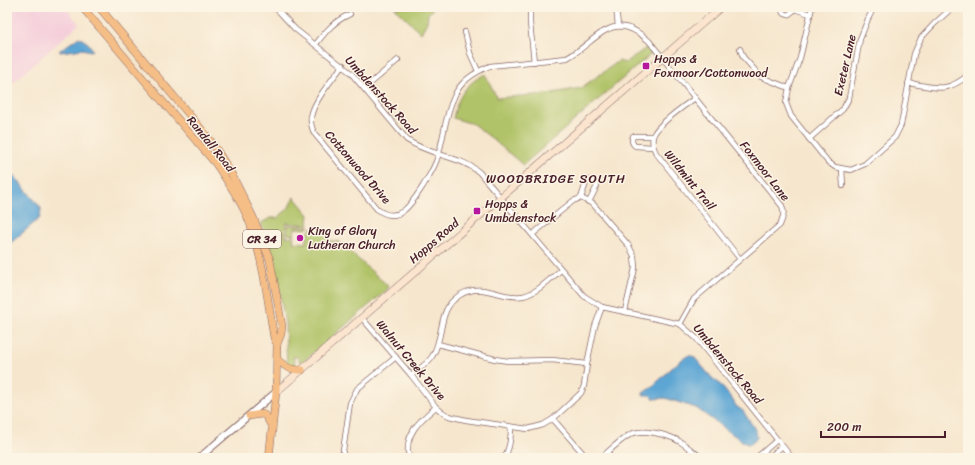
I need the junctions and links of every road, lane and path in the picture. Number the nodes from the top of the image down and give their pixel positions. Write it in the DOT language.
graph roads {
  1 [pos="82,7"];
  2 [pos="99,7"];
  3 [pos="275,7"];
  4 [pos="530,7"];
  5 [pos="616,7"];
  6 [pos="721,7"];
  7 [pos="781,7"];
  8 [pos="812,7"];
  9 [pos="874,7"];
  10 [pos="953,7"];
  11 [pos="794,8"];
  12 [pos="350,14"];
  13 [pos="810,14"];
  14 [pos="618,26"];
  15 [pos="465,32"];
  16 [pos="316,44"];
  17 [pos="740,49"];
  18 [pos="662,58"];
  19 [pos="398,60"];
  20 [pos="534,62"];
  21 [pos="343,65"];
  22 [pos="478,71"];
  23 [pos="968,75"];
  24 [pos="908,83"];
  25 [pos="364,88"];
  26 [pos="789,88"];
  27 [pos="695,98"];
  28 [pos="653,136"];
  29 [pos="809,139"];
  30 [pos="653,147"];
  31 [pos="439,155"];
  32 [pos="842,169"];
  33 [pos="843,186"];
  34 [pos="501,198"];
  35 [pos="581,198"];
  36 [pos="589,202"];
  37 [pos="533,234"];
  38 [pos="740,259"];
  39 [pos="561,270"];
  40 [pos="602,307"];
  41 [pos="625,312"];
  42 [pos="362,318"];
  43 [pos="680,324"];
  44 [pos="277,344"];
  45 [pos="438,344"];
  46 [pos="396,357"];
  47 [pos="277,359"];
  48 [pos="587,364"];
  49 [pos="302,370"];
  50 [pos="411,375"];
  51 [pos="276,392"];
  52 [pos="436,407"];
  53 [pos="249,416"];
  54 [pos="553,419"];
  55 [pos="272,427"];
  56 [pos="511,427"];
  57 [pos="777,440"];
  58 [pos="782,446"];
  59 [pos="694,452"];
  60 [pos="199,458"];
  61 [pos="269,458"];
  62 [pos="342,458"];
  63 [pos="409,458"];
  64 [pos="504,458"];
  65 [pos="587,458"];
  66 [pos="601,458"];
  67 [pos="689,458"];
  68 [pos="702,458"];
  69 [pos="756,458"];
  70 [pos="769,458"];
  71 [pos="792,458"];
  1 -- 44 [label="main road, Randall Road / CR 34"];
  2 -- 44 [label="main road, Randall Road / CR 34"];
  3 -- 16 [label="street, Umbdenstock Road"];
  4 -- 20 [label="street"];
  5 -- 14 [label="street"];
  6 -- 18 [label="main road, Hopps Road"];
  7 -- 11 [label="street"];
  8 -- 13 [label="street"];
  9 -- 29 [label="street, Exeter Lane"];
  10 -- 24 [label="street"];
  11 -- 13 [label="street"];
  12 -- 16 [label="street"];
  13 -- 26 [label="street"];
  14 -- 18 [label="street"];
  14 -- 20 [label="street, Cottonwood Drive"];
  15 -- 22 [label="street"];
  16 -- 21 [label="street, Umbdenstock Road"];
  17 -- 26 [label="street"];
  18 -- 27 [label="street, Foxmoor Lane"];
  18 -- 34 [label="main road, Hopps Road"];
  19 -- 25 [label="street"];
  20 -- 22 [label="street, Cottonwood Drive"];
  21 -- 25 [label="street, Umbdenstock Road"];
  21 -- 31 [label="street, Cottonwood Drive"];
  22 -- 31 [label="street, Cottonwood Drive"];
  23 -- 24 [label="street"];
  24 -- 32 [label="street"];
  25 -- 31 [label="street, Umbdenstock Road"];
  26 -- 29 [label="street"];
  27 -- 28 [label="street"];
  27 -- 38 [label="street, Foxmoor Lane"];
  28 -- 30 [label="street, Wildmint Trail"];
  28 -- 30 [label="street"];
  29 -- 32 [label="street"];
  30 -- 38 [label="street, Wildmint Trail"];
  31 -- 34 [label="street, Umbdenstock Road"];
  32 -- 33 [label="street"];
  34 -- 37 [label="street, Umbdenstock Road"];
  34 -- 42 [label="main road, Hopps Road"];
  35 -- 36 [label="street"];
  35 -- 36 [label="street"];
  35 -- 37 [label="street"];
  36 -- 41 [label="street"];
  37 -- 39 [label="street, Umbdenstock Road"];
  38 -- 43 [label="street, Foxmoor Lane"];
  39 -- 40 [label="street, Umbdenstock Road"];
  39 -- 45 [label="street"];
  40 -- 41 [label="street, Umbdenstock Road"];
  40 -- 48 [label="street, Walnut Creek Drive"];
  41 -- 43 [label="street, Umbdenstock Road"];
  42 -- 46 [label="street, Walnut Creek Drive"];
  42 -- 49 [label="main road, Hopps Road"];
  43 -- 57 [label="street, Umbdenstock Road"];
  44 -- 47 [label="main road, Randall Road / CR 34"];
  45 -- 48 [label="street"];
  45 -- 50 [label="street"];
  46 -- 50 [label="street, Walnut Creek Drive"];
  46 -- 62 [label="street"];
  47 -- 49 [label="main road"];
  47 -- 51 [label="main road, Randall Road / CR 34"];
  48 -- 54 [label="street, Walnut Creek Drive"];
  49 -- 51 [label="main road, Hopps Road"];
  50 -- 52 [label="street, Walnut Creek Drive"];
  51 -- 53 [label="street, Hopps Road"];
  51 -- 55 [label="main road, Randall Road / CR 34"];
  52 -- 56 [label="street, Walnut Creek Drive"];
  52 -- 63 [label="street"];
  53 -- 55 [label="main road"];
  53 -- 60 [label="street, Hopps Road"];
  54 -- 56 [label="street, Walnut Creek Drive"];
  54 -- 65 [label="street"];
  55 -- 61 [label="main road, Randall Road / CR 34"];
  56 -- 64 [label="street"];
  57 -- 58 [label="street, Umbdenstock Road"];
  57 -- 69 [label="street"];
  58 -- 70 [label="street"];
  58 -- 71 [label="street, Umbdenstock Road"];
  59 -- 66 [label="street"];
  59 -- 67 [label="street"];
  59 -- 68 [label="street"];
}
